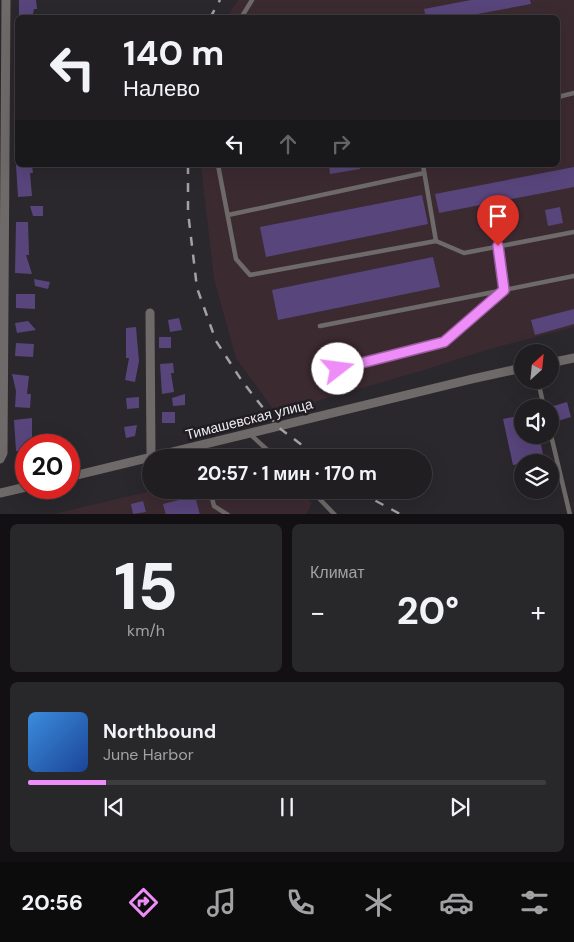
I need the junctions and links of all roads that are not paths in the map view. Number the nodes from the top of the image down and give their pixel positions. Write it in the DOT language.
graph roads {
  1 [pos="6,0"];
  2 [pos="252,0"];
  3 [pos="242,15"];
  4 [pos="574,93"];
  5 [pos="560,96"];
  6 [pos="218,167"];
  7 [pos="423,167"];
  8 [pos="424,173"];
  9 [pos="228,215"];
  10 [pos="574,232"];
  11 [pos="436,241"];
  12 [pos="498,246"];
  13 [pos="574,276"];
  14 [pos="504,290"];
  15 [pos="150,312"];
  16 [pos="320,326"];
  17 [pos="574,358"];
  18 [pos="559,361"];
  19 [pos="338,369"];
  20 [pos="514,370"];
  21 [pos="250,434"];
  22 [pos="553,444"];
  23 [pos="200,446"];
  24 [pos="151,449"];
  25 [pos="187,449"];
  26 [pos="201,449"];
  27 [pos="267,449"];
  28 [pos="0,459"];
  29 [pos="142,459"];
  30 [pos="80,474"];
  31 [pos="15,490"];
  32 [pos="0,493"];
  33 [pos="212,499"];
  34 [pos="320,499"];
  35 [pos="228,514"];
  36 [pos="335,514"];
  37 [pos="570,514"];
  1 -- 28 [label="street"];
  2 -- 3 [label="lane"];
  4 -- 5 [label="lane"];
  6 -- 9 [label="lane"];
  7 -- 8 [label="lane"];
  8 -- 9 [label="lane"];
  8 -- 11 [label="lane"];
  9 -- 11 [label="lane"];
  10 -- 12 [label="lane"];
  11 -- 12 [label="lane"];
  12 -- 14 [label="lane"];
  13 -- 14 [label="lane"];
  14 -- 16 [label="lane"];
  14 -- 19 [label="lane"];
  15 -- 24 [label="street"];
  17 -- 18 [label="street"];
  20 -- 21 [label="street, Тимашевская улица"];
  21 -- 23 [label="street, Тимашевская улица"];
  21 -- 27 [label="lane"];
  22 -- 37 [label="lane"];
  23 -- 25 [label="street, Тимашевская улица"];
  23 -- 26 [label="lane"];
  29 -- 30 [label="street, Тимашевская улица"];
  31 -- 32 [label="street"];
  33 -- 35 [label="lane"];
  34 -- 36 [label="lane"];
}
